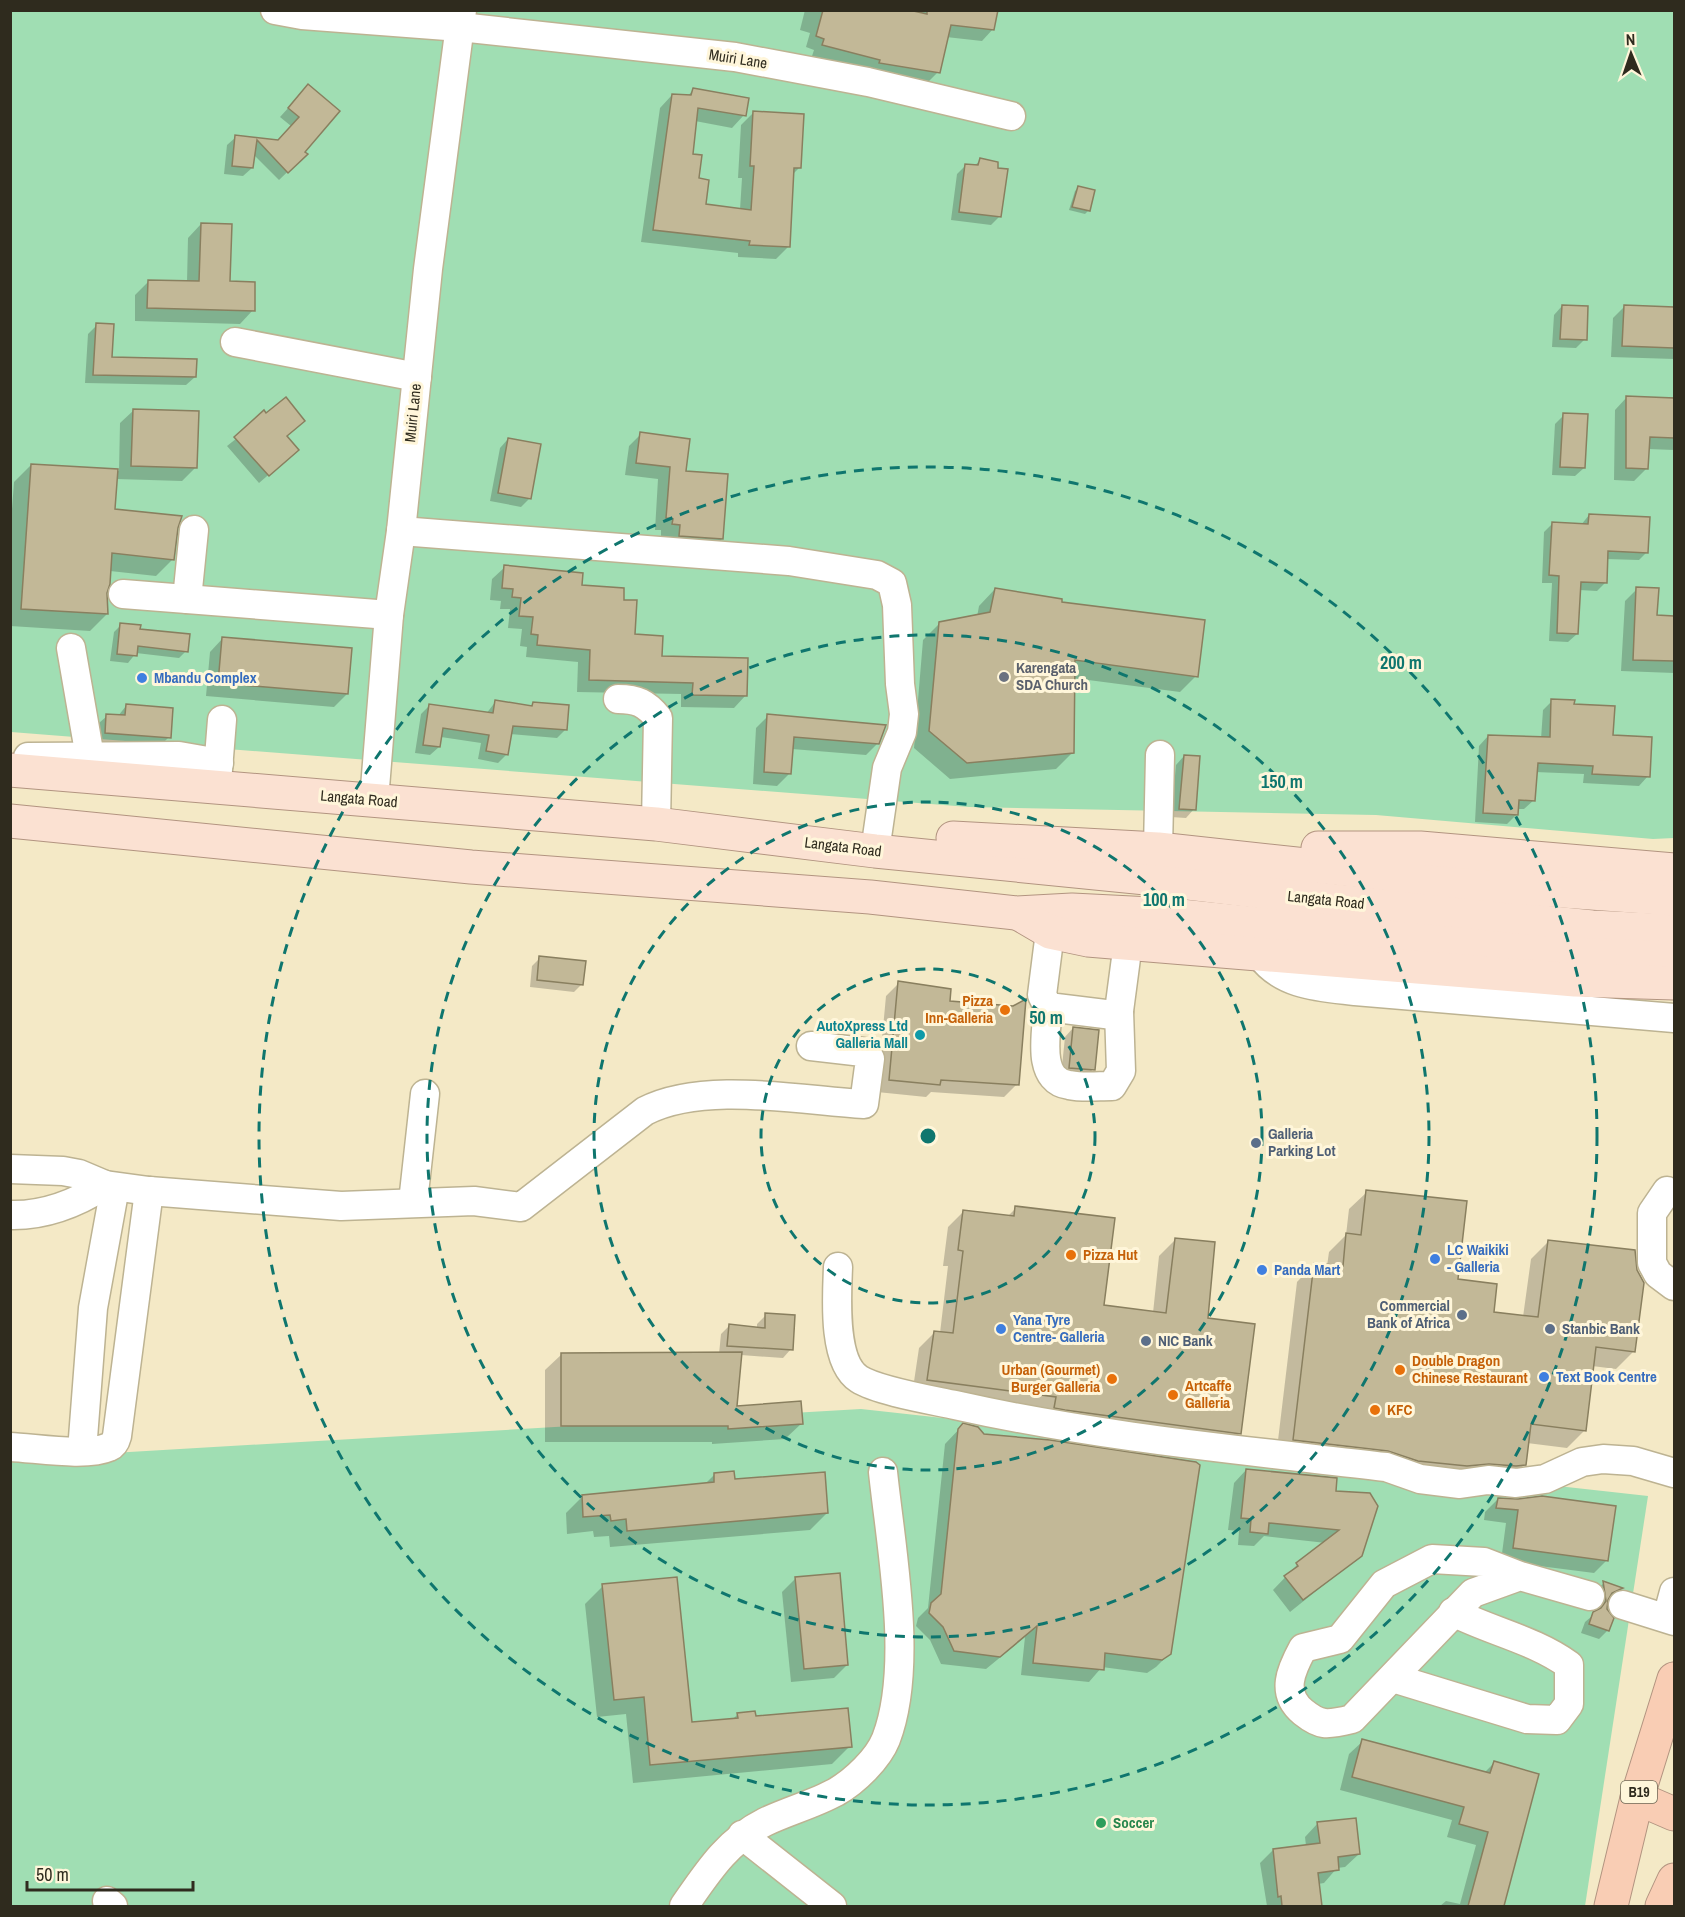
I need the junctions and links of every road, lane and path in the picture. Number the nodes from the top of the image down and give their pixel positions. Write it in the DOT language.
graph roads {
  1 [pos="275,10"];
  2 [pos="461,19"];
  3 [pos="1011,116"];
  4 [pos="235,342"];
  5 [pos="417,377"];
  6 [pos="194,530"];
  7 [pos="401,531"];
  8 [pos="123,594"];
  9 [pos="187,599"];
  10 [pos="389,615"];
  11 [pos="71,648"];
  12 [pos="618,699"];
  13 [pos="222,720"];
  14 [pos="1160,755"];
  15 [pos="10,756"];
  16 [pos="90,758"];
  17 [pos="10,770"];
  18 [pos="218,775"];
  19 [pos="374,800"];
  20 [pos="12,822"];
  21 [pos="656,824"];
  22 [pos="1158,849"];
  23 [pos="875,851"];
  24 [pos="1674,870"];
  25 [pos="1674,899"];
  26 [pos="1017,913"];
  27 [pos="1674,931"];
  28 [pos="1050,932"];
  29 [pos="1128,943"];
  30 [pos="1260,955"];
  31 [pos="1674,958"];
  32 [pos="1674,983"];
  33 [pos="1048,1007"];
  34 [pos="1119,1011"];
  35 [pos="1674,1018"];
  36 [pos="811,1046"];
  37 [pos="425,1094"];
  38 [pos="10,1169"];
  39 [pos="110,1186"];
  40 [pos="149,1191"];
  41 [pos="413,1202"];
  42 [pos="1674,1210"];
  43 [pos="10,1215"];
  44 [pos="838,1267"];
  45 [pos="1674,1286"];
  46 [pos="10,1447"];
  47 [pos="82,1451"];
  48 [pos="883,1472"];
  49 [pos="1674,1473"];
  50 [pos="1520,1576"];
  51 [pos="1590,1596"];
  52 [pos="1623,1605"];
  53 [pos="1672,1610"];
  54 [pos="1453,1612"];
  55 [pos="1393,1678"];
  56 [pos="1674,1679"];
  57 [pos="1637,1798"];
  58 [pos="1674,1814"];
  59 [pos="742,1835"];
  60 [pos="1674,1880"];
  61 [pos="684,1906"];
  62 [pos="832,1906"];
  63 [pos="1611,1906"];
  64 [pos="1662,1906"];
  1 -- 2 [label="street, Muiri Lane"];
  2 -- 3 [label="street, Muiri Lane"];
  2 -- 5 [label="street, Muiri Lane"];
  4 -- 5 [label="street"];
  5 -- 7 [label="street, Muiri Lane"];
  6 -- 9 [label="street"];
  7 -- 10 [label="street, Muiri Lane"];
  7 -- 23 [label="street"];
  8 -- 9 [label="street"];
  9 -- 10 [label="street"];
  10 -- 19 [label="street, Muiri Lane"];
  11 -- 16 [label="street"];
  12 -- 21 [label="street"];
  13 -- 18 [label="street"];
  14 -- 22 [label="street"];
  15 -- 16 [label="street"];
  16 -- 18 [label="street"];
  17 -- 18 [label="main road, Langata Road"];
  18 -- 19 [label="main road, Langata Road"];
  19 -- 21 [label="main road, Langata Road"];
  20 -- 26 [label="main road, Langata Road"];
  21 -- 23 [label="main road, Langata Road"];
  22 -- 23 [label="main road"];
  22 -- 24 [label="main road"];
  22 -- 25 [label="main road"];
  23 -- 27 [label="main road, Langata Road"];
  26 -- 28 [label="main road"];
  26 -- 31 [label="main road, Langata Road"];
  28 -- 29 [label="main road"];
  28 -- 33 [label="street"];
  29 -- 30 [label="main road"];
  29 -- 34 [label="street"];
  30 -- 32 [label="main road"];
  30 -- 35 [label="street"];
  33 -- 34 [label="street"];
  33 -- 34 [label="street"];
  36 -- 41 [label="street"];
  37 -- 41 [label="street"];
  38 -- 39 [label="street"];
  39 -- 40 [label="street"];
  39 -- 43 [label="street"];
  39 -- 47 [label="street"];
  40 -- 41 [label="street"];
  40 -- 47 [label="street"];
  42 -- 45 [label="street"];
  44 -- 49 [label="street"];
  46 -- 47 [label="street"];
  48 -- 59 [label="street"];
  50 -- 51 [label="street"];
  50 -- 54 [label="street"];
  50 -- 55 [label="street"];
  52 -- 53 [label="street"];
  54 -- 55 [label="street"];
  54 -- 55 [label="street"];
  56 -- 57 [label="highway, B19"];
  57 -- 58 [label="highway"];
  57 -- 63 [label="highway, B19"];
  59 -- 61 [label="street"];
  59 -- 62 [label="street"];
  60 -- 64 [label="highway"];
}
